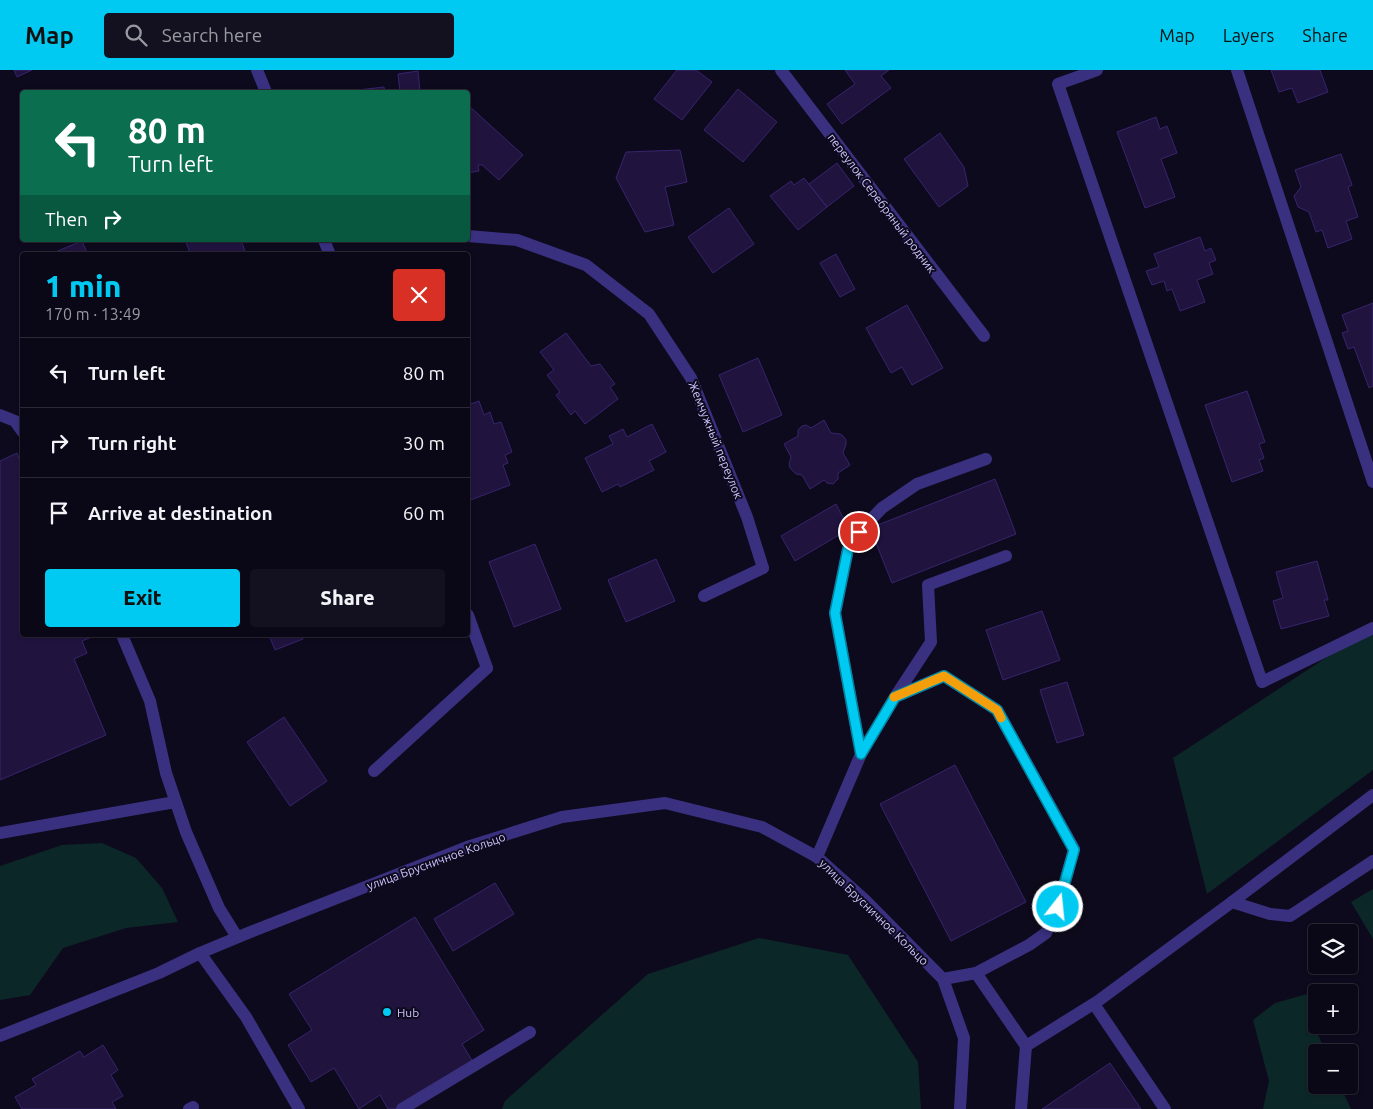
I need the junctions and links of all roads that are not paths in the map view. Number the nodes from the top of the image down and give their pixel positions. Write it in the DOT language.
graph roads {
  1 [pos="257,70"];
  2 [pos="781,70"];
  3 [pos="1097,70"];
  4 [pos="1237,70"];
  5 [pos="265,90"];
  6 [pos="470,236"];
  7 [pos="984,336"];
  8 [pos="0,415"];
  9 [pos="20,428"];
  10 [pos="986,459"];
  11 [pos="1373,482"];
  12 [pos="1006,556"];
  13 [pos="704,596"];
  14 [pos="470,620"];
  15 [pos="1373,628"];
  16 [pos="123,637"];
  17 [pos="895,697"];
  18 [pos="861,754"];
  19 [pos="374,771"];
  20 [pos="1373,795"];
  21 [pos="176,802"];
  22 [pos="0,833"];
  23 [pos="817,857"];
  24 [pos="1373,861"];
  25 [pos="1232,902"];
  26 [pos="238,937"];
  27 [pos="200,953"];
  28 [pos="976,973"];
  29 [pos="943,979"];
  30 [pos="1094,1004"];
  31 [pos="530,1032"];
  32 [pos="0,1036"];
  33 [pos="1026,1046"];
  34 [pos="299,1109"];
  35 [pos="402,1109"];
  36 [pos="960,1109"];
  37 [pos="1021,1109"];
  38 [pos="1165,1109"];
  1 -- 5 [label="street"];
  2 -- 7 [label="street, переулок Серебряный родник"];
  3 -- 15 [label="street"];
  4 -- 11 [label="street"];
  6 -- 13 [label="street, Жемчужный переулок"];
  8 -- 9 [label="street"];
  10 -- 18 [label="street"];
  12 -- 17 [label="street"];
  14 -- 19 [label="street"];
  16 -- 21 [label="street"];
  17 -- 18 [label="street"];
  17 -- 28 [label="street"];
  18 -- 23 [label="street"];
  20 -- 25 [label="street"];
  21 -- 22 [label="street"];
  21 -- 26 [label="street"];
  23 -- 26 [label="street, улица Брусничное Кольцо"];
  23 -- 29 [label="street, улица Брусничное Кольцо"];
  24 -- 25 [label="street"];
  25 -- 30 [label="street"];
  26 -- 27 [label="street, улица Брусничное Кольцо"];
  27 -- 32 [label="street, улица Брусничное Кольцо"];
  27 -- 34 [label="street"];
  28 -- 29 [label="street"];
  28 -- 33 [label="street"];
  29 -- 36 [label="street, улица Брусничное Кольцо"];
  30 -- 33 [label="street"];
  30 -- 38 [label="street"];
  31 -- 35 [label="street"];
  33 -- 37 [label="street"];
}
